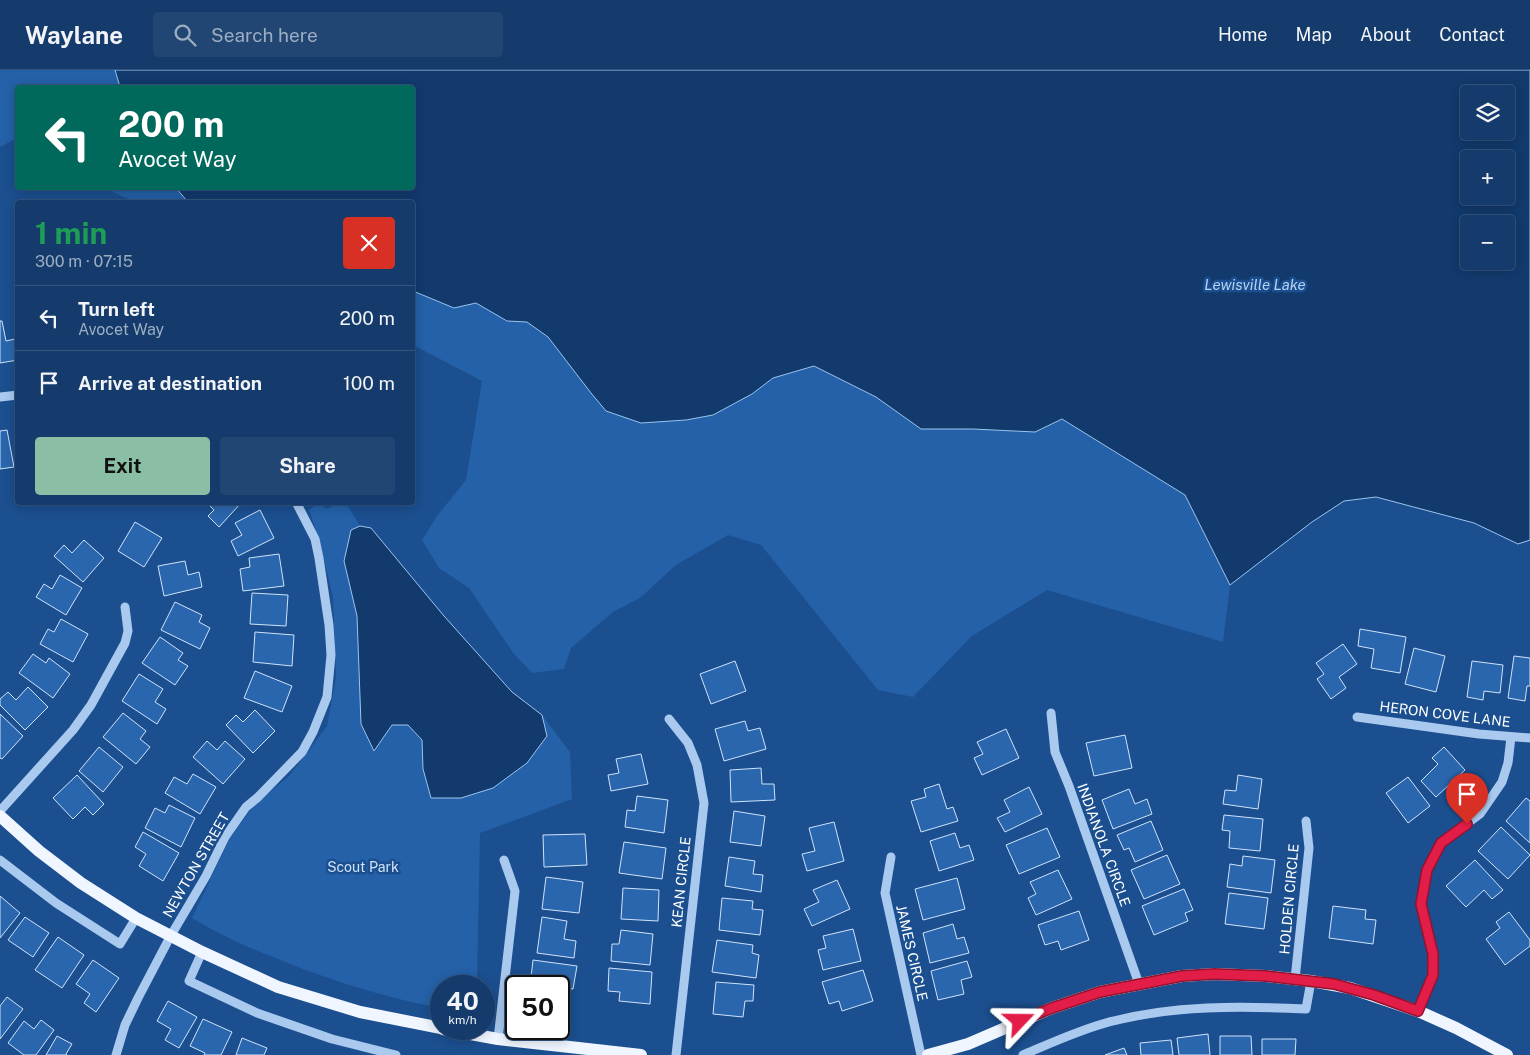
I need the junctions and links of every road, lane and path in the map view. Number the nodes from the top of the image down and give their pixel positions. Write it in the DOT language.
graph roads {
  1 [pos="15,394"];
  2 [pos="0,397"];
  3 [pos="298,505"];
  4 [pos="125,607"];
  5 [pos="1051,714"];
  6 [pos="1357,717"];
  7 [pos="669,719"];
  8 [pos="1511,737"];
  9 [pos="1530,738"];
  10 [pos="0,811"];
  11 [pos="0,816"];
  12 [pos="1306,821"];
  13 [pos="891,857"];
  14 [pos="0,860"];
  15 [pos="504,860"];
  16 [pos="136,918"];
  17 [pos="170,937"];
  18 [pos="202,952"];
  19 [pos="1295,979"];
  20 [pos="1311,981"];
  21 [pos="1139,984"];
  22 [pos="1418,1011"];
  23 [pos="430,1027"];
  24 [pos="495,1038"];
  25 [pos="498,1039"];
  26 [pos="116,1055"];
  27 [pos="396,1055"];
  28 [pos="641,1055"];
  29 [pos="676,1055"];
  30 [pos="922,1055"];
  31 [pos="928,1055"];
  32 [pos="1023,1055"];
  33 [pos="1506,1055"];
  1 -- 2 [label="street"];
  3 -- 17 [label="street, NEWTON STREET"];
  4 -- 10 [label="street"];
  5 -- 21 [label="street, INDIANOLA CIRCLE"];
  6 -- 8 [label="street, HERON COVE LANE"];
  7 -- 29 [label="street, KEAN CIRCLE"];
  8 -- 9 [label="street, HERON COVE LANE"];
  8 -- 22 [label="street"];
  11 -- 16 [label="main road"];
  12 -- 19 [label="street, HOLDEN CIRCLE"];
  13 -- 30 [label="street, JAMES CIRCLE"];
  14 -- 16 [label="street"];
  15 -- 25 [label="street"];
  16 -- 17 [label="main road"];
  17 -- 18 [label="main road"];
  17 -- 26 [label="street, NEWTON STREET"];
  18 -- 23 [label="main road"];
  18 -- 27 [label="street"];
  19 -- 20 [label="main road"];
  19 -- 21 [label="main road"];
  20 -- 22 [label="main road"];
  20 -- 32 [label="street"];
  21 -- 31 [label="main road"];
  22 -- 33 [label="main road"];
  24 -- 25 [label="main road"];
  25 -- 28 [label="main road"];
}
